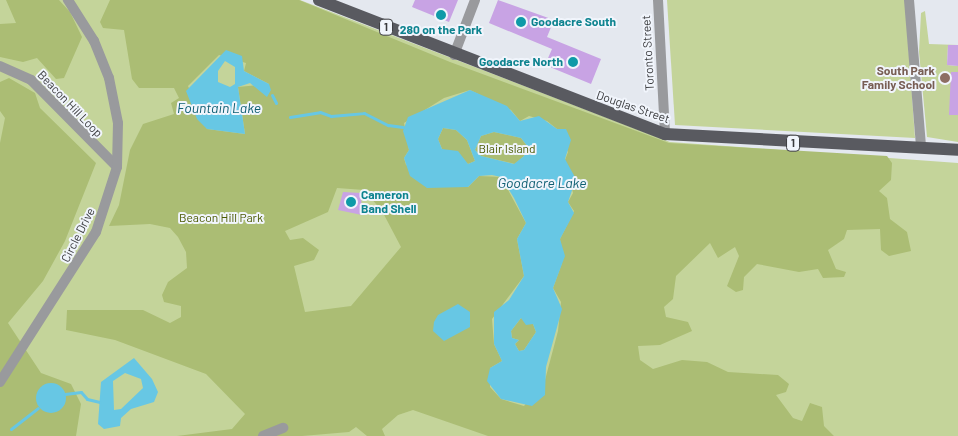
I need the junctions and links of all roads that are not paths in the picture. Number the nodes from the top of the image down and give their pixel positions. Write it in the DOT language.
graph roads {
  1 [pos="68,0"];
  2 [pos="319,0"];
  3 [pos="475,0"];
  4 [pos="658,0"];
  5 [pos="909,0"];
  6 [pos="454,55"];
  7 [pos="0,66"];
  8 [pos="665,134"];
  9 [pos="921,147"];
  10 [pos="958,150"];
  11 [pos="117,167"];
  12 [pos="0,382"];
  13 [pos="283,428"];
  14 [pos="263,436"];
  1 -- 11 [label="street, Circle Drive"];
  2 -- 6 [label="main road, Douglas Street / 1"];
  3 -- 6 [label="street"];
  4 -- 8 [label="street, Toronto Street"];
  5 -- 9 [label="street"];
  6 -- 8 [label="main road, Douglas Street / 1"];
  7 -- 11 [label="street, Beacon Hill Loop"];
  8 -- 9 [label="main road, Douglas Street / 1"];
  9 -- 10 [label="main road, Douglas Street / 1"];
  11 -- 12 [label="street, Circle Drive"];
  13 -- 14 [label="street"];
}
